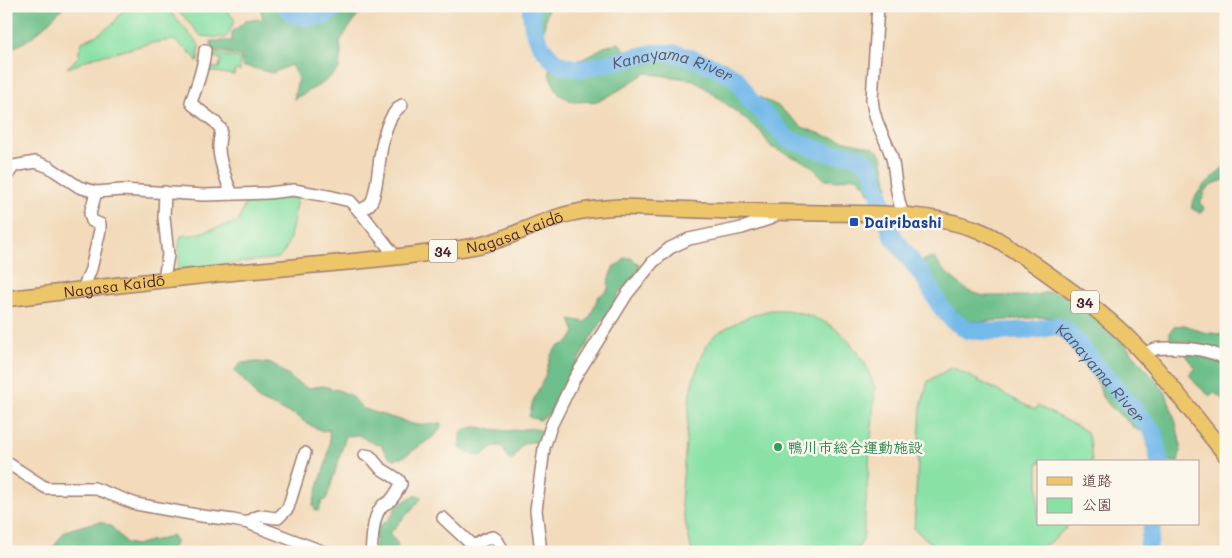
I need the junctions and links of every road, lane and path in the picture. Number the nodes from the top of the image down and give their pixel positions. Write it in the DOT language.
graph roads {
  1 [pos="878,6"];
  2 [pos="205,50"];
  3 [pos="402,105"];
  4 [pos="6,177"];
  5 [pos="96,192"];
  6 [pos="165,192"];
  7 [pos="232,194"];
  8 [pos="359,211"];
  9 [pos="782,211"];
  10 [pos="901,215"];
  11 [pos="396,256"];
  12 [pos="164,279"];
  13 [pos="83,290"];
  14 [pos="6,299"];
  15 [pos="1143,355"];
  16 [pos="1226,358"];
  17 [pos="305,453"];
  18 [pos="365,455"];
  19 [pos="1226,455"];
  20 [pos="6,462"];
  21 [pos="443,518"];
  22 [pos="248,523"];
  23 [pos="324,552"];
  24 [pos="371,552"];
  25 [pos="504,552"];
  26 [pos="541,552"];
  1 -- 10 [label="street"];
  2 -- 7 [label="street"];
  3 -- 8 [label="street"];
  4 -- 5 [label="street"];
  5 -- 6 [label="street"];
  5 -- 13 [label="street"];
  6 -- 7 [label="street"];
  6 -- 12 [label="street"];
  7 -- 8 [label="street"];
  8 -- 11 [label="street"];
  9 -- 10 [label="main road, Nagasa Kaidō / 34"];
  9 -- 11 [label="main road, Nagasa Kaidō / 34"];
  9 -- 26 [label="street"];
  10 -- 15 [label="main road, 34"];
  11 -- 12 [label="main road, Nagasa Kaidō / 34"];
  12 -- 13 [label="main road, Nagasa Kaidō / 34"];
  13 -- 14 [label="main road, Nagasa Kaidō / 34"];
  15 -- 16 [label="street"];
  15 -- 19 [label="main road, 34"];
  17 -- 22 [label="street"];
  18 -- 24 [label="street"];
  20 -- 22 [label="street"];
  21 -- 25 [label="street"];
  22 -- 23 [label="street"];
}
